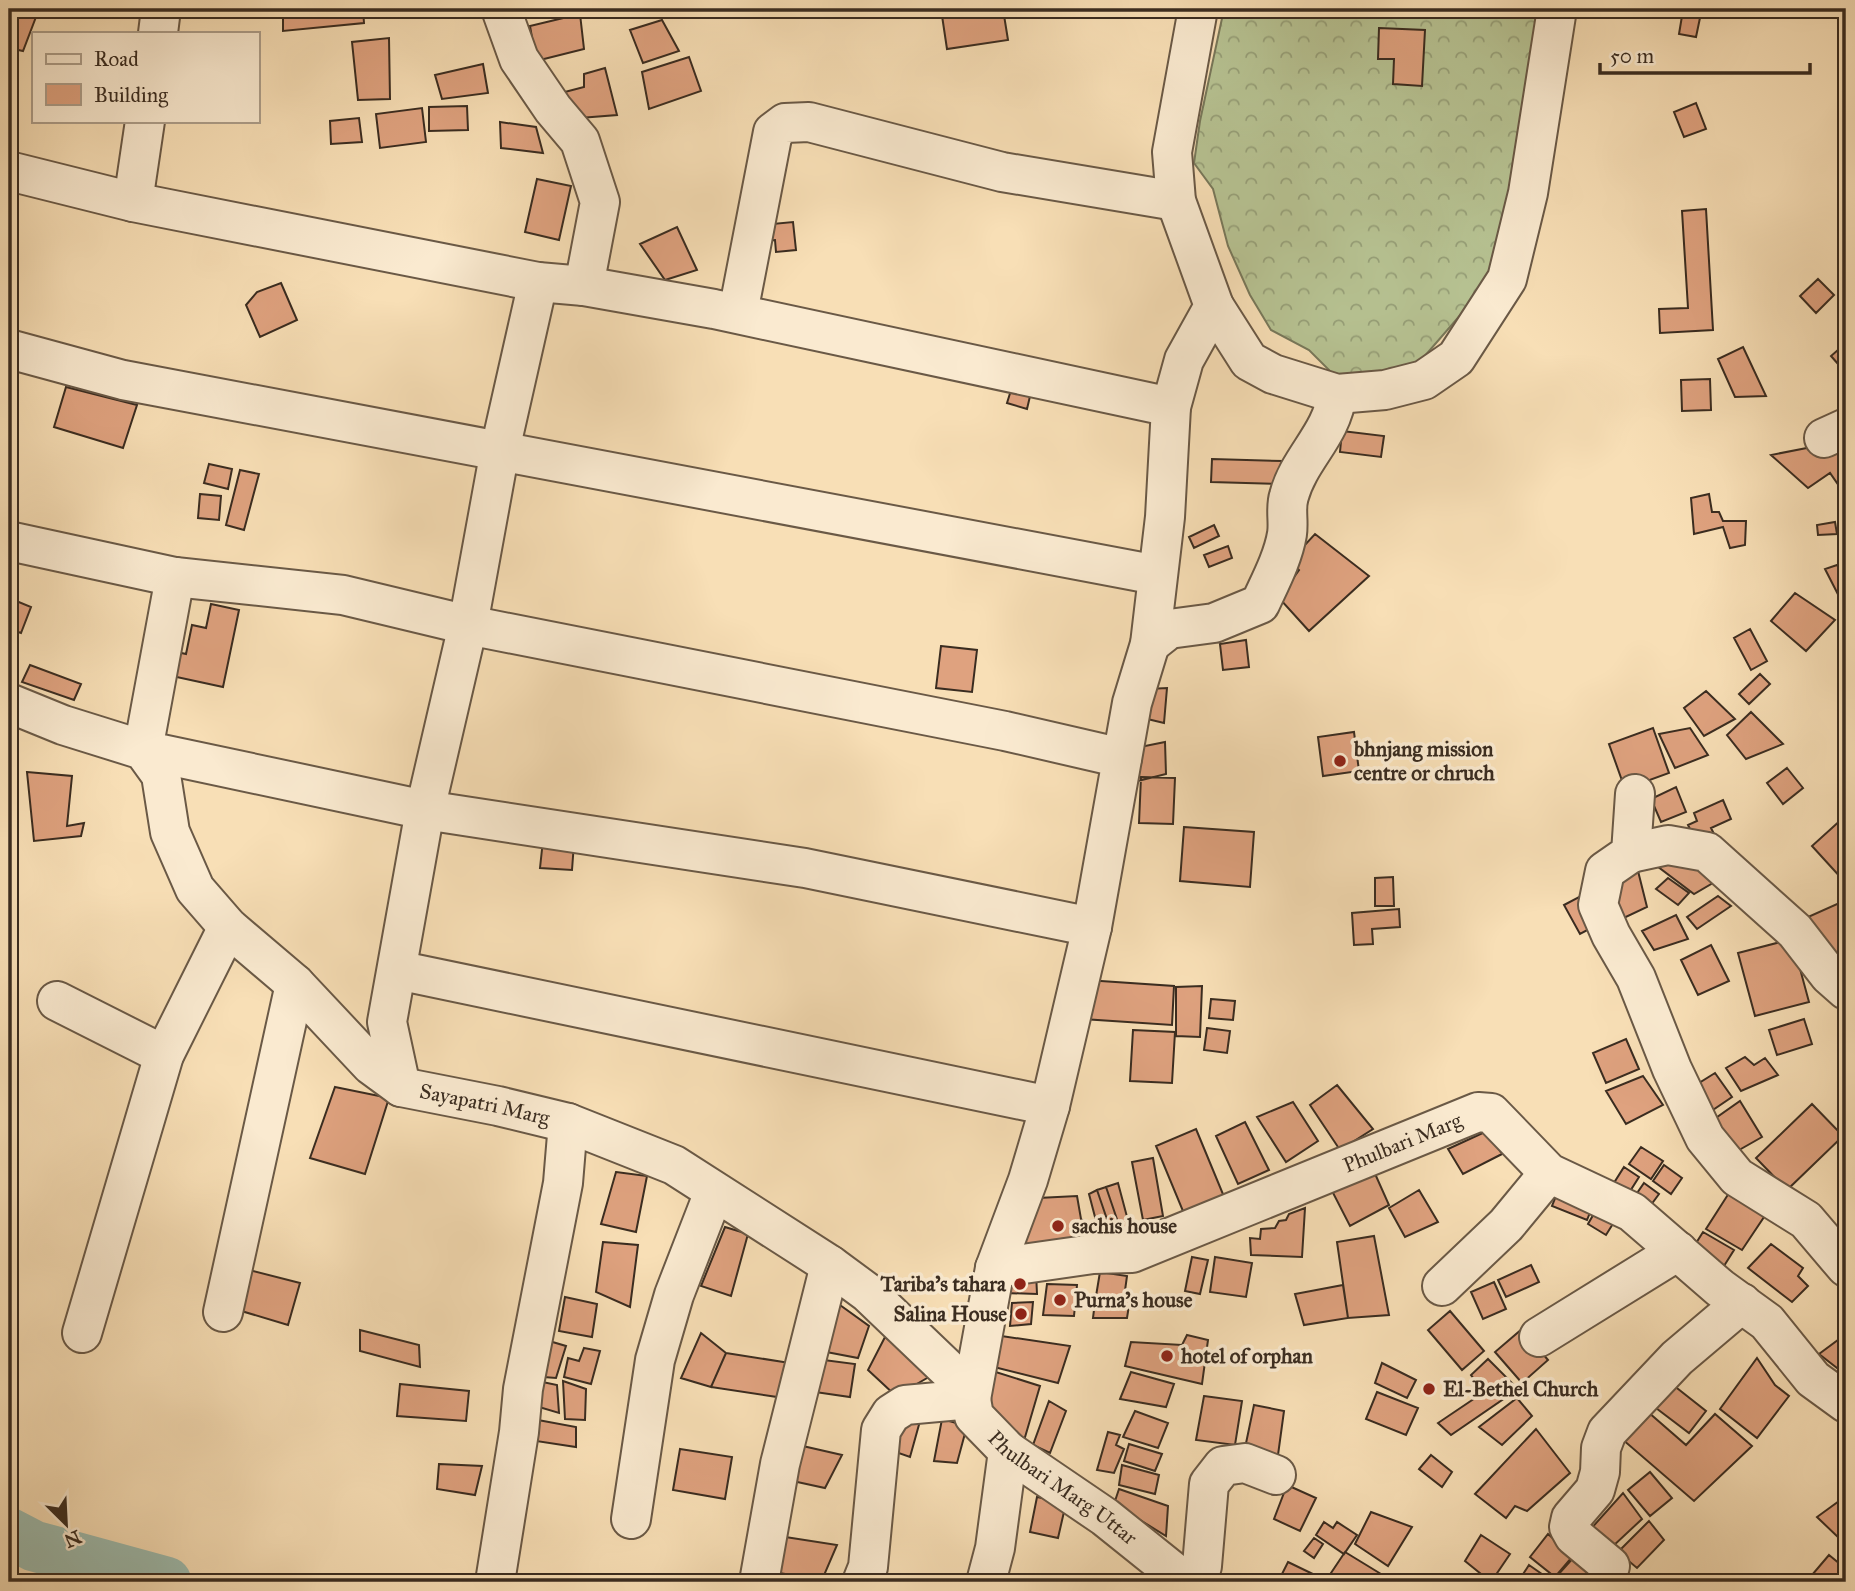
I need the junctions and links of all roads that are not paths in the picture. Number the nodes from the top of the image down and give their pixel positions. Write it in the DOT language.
graph roads {
  1 [pos="161,9"];
  2 [pos="501,9"];
  3 [pos="1198,9"];
  4 [pos="1557,9"];
  5 [pos="158,32"];
  6 [pos="145,122"];
  7 [pos="9,171"];
  8 [pos="1176,201"];
  9 [pos="133,202"];
  10 [pos="538,282"];
  11 [pos="584,286"];
  12 [pos="1214,306"];
  13 [pos="738,313"];
  14 [pos="9,349"];
  15 [pos="1337,394"];
  16 [pos="1171,407"];
  17 [pos="500,450"];
  18 [pos="9,541"];
  19 [pos="1157,575"];
  20 [pos="174,578"];
  21 [pos="468,625"];
  22 [pos="1150,644"];
  23 [pos="9,703"];
  24 [pos="143,750"];
  25 [pos="1122,758"];
  26 [pos="1635,794"];
  27 [pos="425,810"];
  28 [pos="1631,853"];
  29 [pos="228,927"];
  30 [pos="1092,927"];
  31 [pos="397,970"];
  32 [pos="295,984"];
  33 [pos="1846,990"];
  34 [pos="57,1001"];
  35 [pos="164,1055"];
  36 [pos="401,1087"];
  37 [pos="1050,1106"];
  38 [pos="568,1123"];
  39 [pos="1549,1173"];
  40 [pos="714,1192"];
  41 [pos="1678,1251"];
  42 [pos="830,1265"];
  43 [pos="1846,1267"];
  44 [pos="995,1268"];
  45 [pos="1442,1286"];
  46 [pos="1742,1303"];
  47 [pos="223,1312"];
  48 [pos="82,1333"];
  49 [pos="1539,1337"];
  50 [pos="1846,1403"];
  51 [pos="973,1408"];
  52 [pos="1008,1451"];
  53 [pos="1276,1475"];
  54 [pos="631,1519"];
  55 [pos="1610,1566"];
  56 [pos="495,1582"];
  57 [pos="759,1582"];
  58 [pos="862,1582"];
  59 [pos="986,1582"];
  60 [pos="1186,1582"];
  61 [pos="1197,1582"];
  1 -- 5 [label="street"];
  2 -- 11 [label="street"];
  3 -- 8 [label="street"];
  4 -- 15 [label="street"];
  6 -- 9 [label="street"];
  7 -- 9 [label="street"];
  8 -- 12 [label="street"];
  8 -- 13 [label="street"];
  9 -- 10 [label="street"];
  10 -- 11 [label="street"];
  10 -- 17 [label="street"];
  11 -- 13 [label="street"];
  12 -- 15 [label="street"];
  12 -- 16 [label="street"];
  13 -- 16 [label="street"];
  14 -- 17 [label="street"];
  15 -- 22 [label="street"];
  16 -- 19 [label="street"];
  17 -- 19 [label="street"];
  17 -- 21 [label="street"];
  18 -- 20 [label="street"];
  19 -- 22 [label="street"];
  20 -- 21 [label="street"];
  20 -- 24 [label="street"];
  21 -- 25 [label="street"];
  21 -- 27 [label="street"];
  22 -- 25 [label="street"];
  23 -- 24 [label="street"];
  24 -- 27 [label="street"];
  24 -- 29 [label="street, Sayapatri Marg"];
  25 -- 30 [label="street"];
  26 -- 28 [label="street"];
  27 -- 30 [label="street"];
  27 -- 31 [label="street"];
  28 -- 33 [label="street"];
  28 -- 43 [label="street"];
  29 -- 32 [label="street, Sayapatri Marg"];
  29 -- 35 [label="street"];
  30 -- 37 [label="street"];
  31 -- 36 [label="street"];
  31 -- 37 [label="street"];
  32 -- 36 [label="street, Sayapatri Marg"];
  32 -- 47 [label="street"];
  34 -- 35 [label="street"];
  35 -- 48 [label="street"];
  36 -- 38 [label="street, Sayapatri Marg"];
  37 -- 44 [label="street"];
  38 -- 40 [label="street, Sayapatri Marg"];
  38 -- 56 [label="street"];
  39 -- 41 [label="street, Phulbari Marg"];
  39 -- 44 [label="street, Phulbari Marg"];
  39 -- 45 [label="street"];
  40 -- 42 [label="street, Sayapatri Marg"];
  40 -- 54 [label="street"];
  41 -- 46 [label="street, Phulbari Marg"];
  41 -- 49 [label="street"];
  42 -- 51 [label="street, Sayapatri Marg"];
  42 -- 57 [label="street"];
  44 -- 51 [label="street"];
  46 -- 50 [label="street, Phulbari Marg"];
  46 -- 55 [label="street"];
  51 -- 52 [label="street, Phulbari Marg Uttar"];
  51 -- 58 [label="street"];
  52 -- 59 [label="street"];
  52 -- 60 [label="street, Phulbari Marg Uttar"];
  53 -- 61 [label="street"];
}
